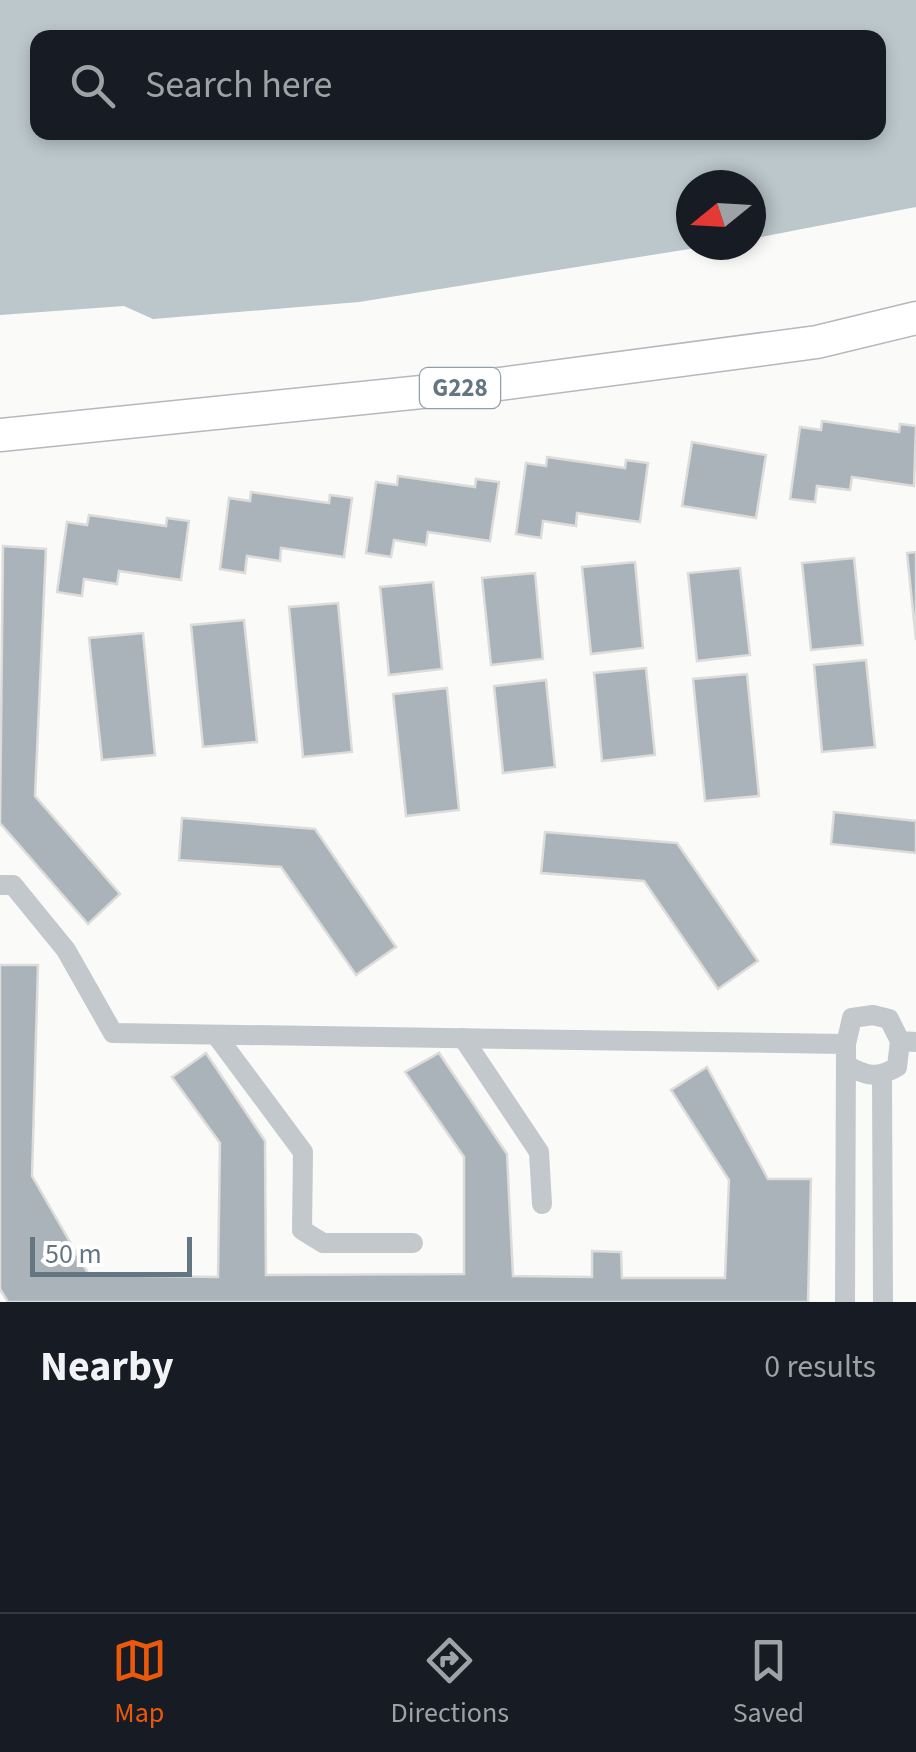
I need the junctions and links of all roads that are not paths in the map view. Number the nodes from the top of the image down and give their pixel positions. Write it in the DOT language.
graph roads {
  1 [pos="916,318"];
  2 [pos="0,435"];
  3 [pos="0,885"];
  4 [pos="216,1035"];
  5 [pos="463,1038"];
  6 [pos="908,1042"];
  7 [pos="846,1054"];
  8 [pos="882,1076"];
  9 [pos="542,1204"];
  10 [pos="412,1243"];
  11 [pos="845,1302"];
  12 [pos="883,1302"];
  1 -- 2 [label="highway, G228"];
  3 -- 4 [label="street"];
  4 -- 5 [label="street"];
  4 -- 10 [label="street"];
  5 -- 7 [label="street"];
  5 -- 9 [label="street"];
  6 -- 7 [label="street"];
  6 -- 8 [label="street"];
  7 -- 8 [label="street"];
  7 -- 11 [label="street"];
  8 -- 12 [label="street"];
}
